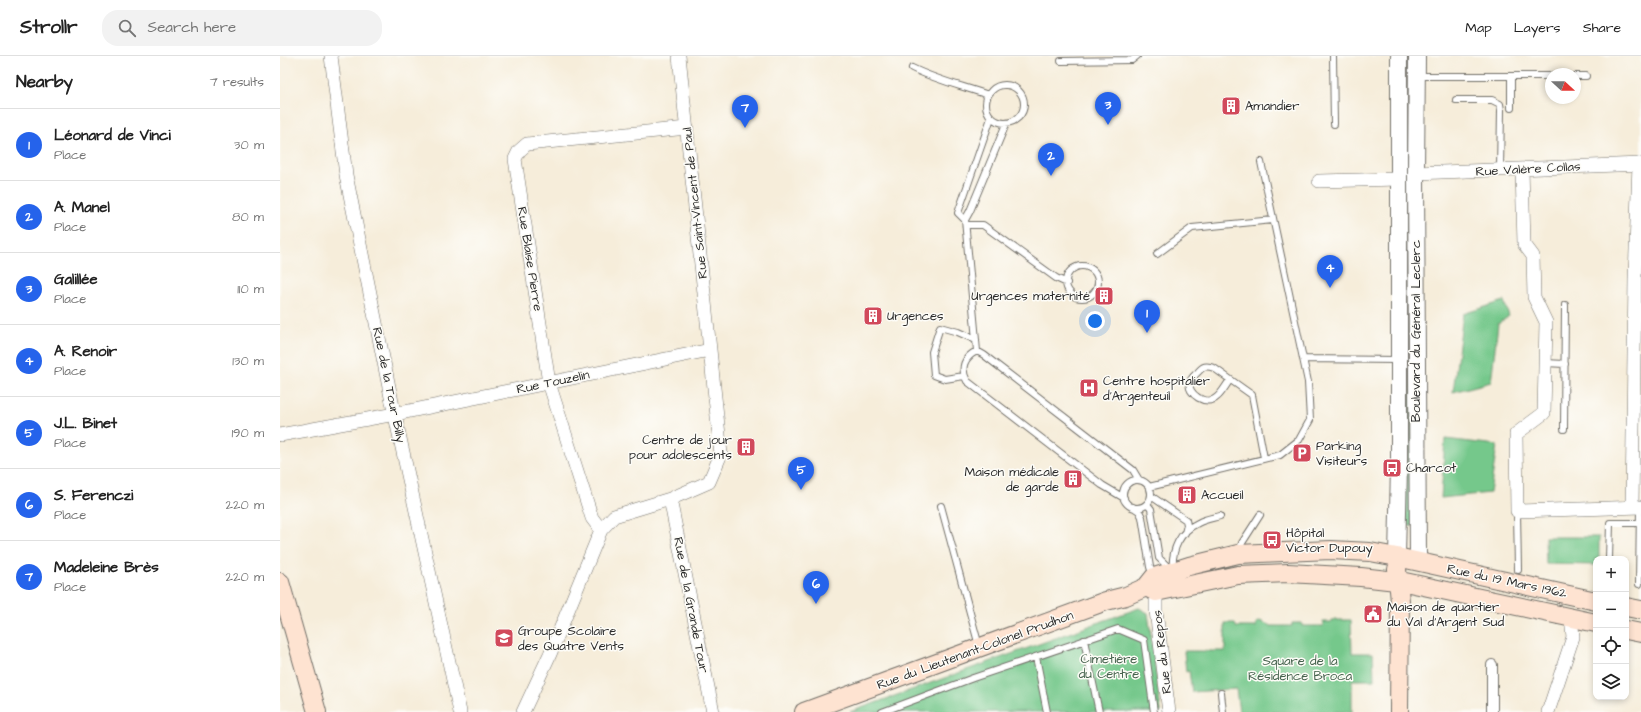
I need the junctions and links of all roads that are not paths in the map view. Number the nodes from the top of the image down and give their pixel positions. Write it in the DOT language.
graph roads {
  1 [pos="331,56"];
  2 [pos="679,56"];
  3 [pos="1137,56"];
  4 [pos="1333,56"];
  5 [pos="1399,56"];
  6 [pos="1417,56"];
  7 [pos="1061,62"];
  8 [pos="912,68"];
  9 [pos="1417,76"];
  10 [pos="1511,76"];
  11 [pos="1545,76"];
  12 [pos="1581,76"];
  13 [pos="1586,76"];
  14 [pos="988,95"];
  15 [pos="1456,100"];
  16 [pos="1511,108"];
  17 [pos="991,118"];
  18 [pos="1006,124"];
  19 [pos="1334,124"];
  20 [pos="687,128"];
  21 [pos="1261,162"];
  22 [pos="1640,164"];
  23 [pos="1522,169"];
  24 [pos="1500,170"];
  25 [pos="1416,173"];
  26 [pos="1399,179"];
  27 [pos="1319,181"];
  28 [pos="1273,220"];
  29 [pos="966,222"];
  30 [pos="1157,254"];
  31 [pos="1067,283"];
  32 [pos="1565,306"];
  33 [pos="976,340"];
  34 [pos="710,350"];
  35 [pos="977,351"];
  36 [pos="1303,359"];
  37 [pos="1399,360"];
  38 [pos="1545,363"];
  39 [pos="1565,364"];
  40 [pos="964,376"];
  41 [pos="1230,380"];
  42 [pos="549,383"];
  43 [pos="395,414"];
  44 [pos="1564,429"];
  45 [pos="280,435"];
  46 [pos="1264,458"];
  47 [pos="1139,480"];
  48 [pos="1149,487"];
  49 [pos="1151,496"];
  50 [pos="1124,498"];
  51 [pos="670,499"];
  52 [pos="1147,504"];
  53 [pos="941,506"];
  54 [pos="1134,507"];
  55 [pos="1638,507"];
  56 [pos="1517,511"];
  57 [pos="1260,515"];
  58 [pos="1220,516"];
  59 [pos="1640,523"];
  60 [pos="601,530"];
  61 [pos="1185,533"];
  62 [pos="1238,554"];
  63 [pos="1609,556"];
  64 [pos="1397,557"];
  65 [pos="1418,561"];
  66 [pos="1518,570"];
  67 [pos="1238,575"];
  68 [pos="1175,579"];
  69 [pos="280,582"];
  70 [pos="1404,582"];
  71 [pos="1639,584"];
  72 [pos="1152,585"];
  73 [pos="1428,588"];
  74 [pos="1593,600"];
  75 [pos="1629,608"];
  76 [pos="1641,610"];
  77 [pos="1571,618"];
  78 [pos="1593,622"];
  79 [pos="1629,631"];
  80 [pos="1641,633"];
  81 [pos="1084,640"];
  82 [pos="979,648"];
  83 [pos="1036,657"];
  84 [pos="1492,665"];
  85 [pos="1220,693"];
  86 [pos="317,712"];
  87 [pos="460,712"];
  88 [pos="523,712"];
  89 [pos="713,712"];
  90 [pos="804,712"];
  91 [pos="882,712"];
  92 [pos="1047,712"];
  93 [pos="1099,712"];
  94 [pos="1154,712"];
  95 [pos="1169,712"];
  96 [pos="1223,712"];
  97 [pos="1399,712"];
  98 [pos="1492,712"];
  99 [pos="1548,712"];
  1 -- 43 [label="street, Rue de la Tour Billy"];
  2 -- 20 [label="street, Rue Saint-Vincent de Paul"];
  3 -- 7 [label="lane"];
  4 -- 19 [label="lane"];
  5 -- 26 [label="street, Boulevard du Général Leclerc"];
  6 -- 9 [label="street, Boulevard du Général Leclerc"];
  8 -- 14 [label="lane"];
  9 -- 10 [label="lane"];
  9 -- 25 [label="street, Boulevard du Général Leclerc"];
  10 -- 11 [label="lane"];
  10 -- 16 [label="lane"];
  12 -- 13 [label="lane"];
  14 -- 17 [label="lane"];
  14 -- 18 [label="lane"];
  15 -- 24 [label="lane"];
  17 -- 18 [label="lane"];
  17 -- 29 [label="lane"];
  18 -- 29 [label="lane"];
  20 -- 34 [label="street, Rue Saint-Vincent de Paul"];
  20 -- 42 [label="street, Rue Blaise Pierre"];
  21 -- 28 [label="lane"];
  22 -- 23 [label="street, Rue Valère Collas"];
  22 -- 55 [label="street"];
  23 -- 24 [label="street, Rue Valère Collas"];
  23 -- 38 [label="street"];
  24 -- 25 [label="street, Rue Valère Collas"];
  25 -- 65 [label="street, Boulevard du Général Leclerc"];
  26 -- 27 [label="street"];
  26 -- 37 [label="street, Boulevard du Général Leclerc"];
  28 -- 30 [label="lane"];
  28 -- 36 [label="lane"];
  29 -- 31 [label="lane"];
  29 -- 33 [label="lane"];
  31 -- 31 [label="lane"];
  32 -- 39 [label="lane"];
  33 -- 35 [label="lane"];
  33 -- 40 [label="lane"];
  34 -- 42 [label="street, Rue Touzelin"];
  34 -- 51 [label="street, Rue Saint-Vincent de Paul"];
  35 -- 40 [label="lane"];
  35 -- 47 [label="lane"];
  36 -- 37 [label="lane"];
  36 -- 46 [label="lane"];
  37 -- 64 [label="street, Boulevard du Général Leclerc"];
  38 -- 39 [label="lane"];
  38 -- 56 [label="street"];
  39 -- 44 [label="lane"];
  40 -- 50 [label="lane"];
  41 -- 41 [label="lane"];
  41 -- 46 [label="lane"];
  42 -- 43 [label="street, Rue Touzelin"];
  42 -- 60 [label="street, Rue Blaise Pierre"];
  43 -- 45 [label="street, Rue Touzelin"];
  43 -- 87 [label="street, Rue de la Tour Billy"];
  46 -- 48 [label="lane"];
  47 -- 48 [label="lane"];
  47 -- 50 [label="lane"];
  48 -- 49 [label="lane"];
  49 -- 52 [label="lane"];
  49 -- 61 [label="lane"];
  50 -- 54 [label="lane"];
  51 -- 60 [label="street, Rue Saint-Vincent de Paul"];
  51 -- 89 [label="street, Rue de la Grande Tour"];
  52 -- 54 [label="lane"];
  52 -- 68 [label="lane"];
  53 -- 82 [label="lane"];
  54 -- 72 [label="lane"];
  55 -- 56 [label="street"];
  55 -- 59 [label="lane"];
  56 -- 66 [label="lane"];
  57 -- 62 [label="lane"];
  58 -- 61 [label="lane"];
  59 -- 63 [label="lane"];
  59 -- 71 [label="lane"];
  60 -- 88 [label="street"];
  61 -- 68 [label="lane"];
  62 -- 64 [label="main road, Rue du Lieutenant-Colonel Prudhon"];
  62 -- 67 [label="main road"];
  62 -- 68 [label="main road, Rue du Lieutenant-Colonel Prudhon"];
  64 -- 65 [label="main road, Rue du Lieutenant-Colonel Prudhon"];
  64 -- 70 [label="main road, Boulevard du Général Leclerc"];
  65 -- 70 [label="main road, Boulevard du Général Leclerc"];
  65 -- 74 [label="main road, Rue du 19 Mars 1962"];
  67 -- 68 [label="main road, Rue du Lieutenant-Colonel Prudhon"];
  67 -- 70 [label="main road, Rue du Lieutenant-Colonel Prudhon"];
  68 -- 72 [label="main road, Rue du Lieutenant-Colonel Prudhon"];
  69 -- 86 [label="main road"];
  70 -- 73 [label="main road, Rue du Lieutenant-Colonel Prudhon"];
  70 -- 97 [label="main road, Boulevard du Général Leclerc"];
  72 -- 82 [label="main road, Rue du Lieutenant-Colonel Prudhon"];
  72 -- 95 [label="street, Rue du Repos"];
  73 -- 77 [label="main road, Rue du 19 Mars 1962"];
  75 -- 76 [label="main road"];
  77 -- 78 [label="main road, Rue du 19 Mars 1962"];
  77 -- 99 [label="street"];
  79 -- 80 [label="main road"];
  81 -- 83 [label="lane"];
  81 -- 93 [label="lane"];
  81 -- 94 [label="lane"];
  82 -- 90 [label="main road, Rue du Lieutenant-Colonel Prudhon"];
  83 -- 91 [label="lane"];
  83 -- 92 [label="lane"];
  84 -- 98 [label="street"];
  85 -- 96 [label="lane"];
}
